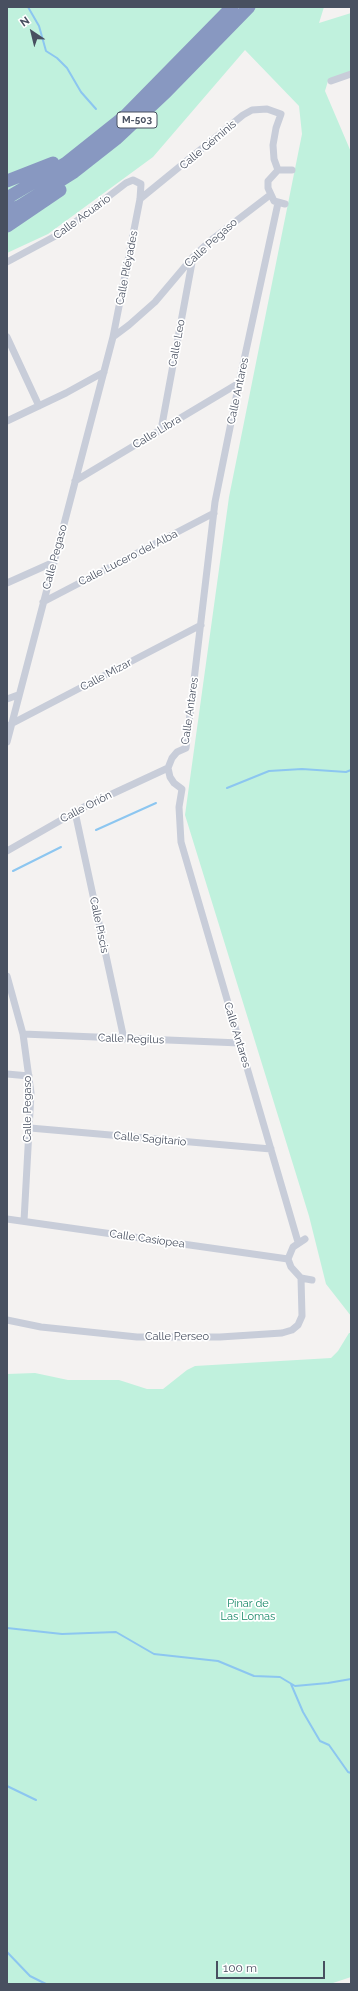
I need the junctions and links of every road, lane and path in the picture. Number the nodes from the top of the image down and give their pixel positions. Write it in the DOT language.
graph roads {
  1 [pos="232,7"];
  2 [pos="249,7"];
  3 [pos="351,74"];
  4 [pos="331,81"];
  5 [pos="166,92"];
  6 [pos="124,116"];
  7 [pos="278,170"];
  8 [pos="292,170"];
  9 [pos="7,181"];
  10 [pos="270,195"];
  11 [pos="7,198"];
  12 [pos="140,199"];
  13 [pos="7,212"];
  14 [pos="7,226"];
  15 [pos="193,257"];
  16 [pos="7,262"];
  17 [pos="7,337"];
  18 [pos="113,337"];
  19 [pos="104,372"];
  20 [pos="239,383"];
  21 [pos="39,406"];
  22 [pos="7,420"];
  23 [pos="160,430"];
  24 [pos="75,481"];
  25 [pos="214,513"];
  26 [pos="54,562"];
  27 [pos="7,583"];
  28 [pos="43,602"];
  29 [pos="202,625"];
  30 [pos="18,695"];
  31 [pos="7,699"];
  32 [pos="11,724"];
  33 [pos="7,742"];
  34 [pos="168,768"];
  35 [pos="75,812"];
  36 [pos="7,852"];
  37 [pos="7,976"];
  38 [pos="23,1034"];
  39 [pos="124,1040"];
  40 [pos="240,1043"];
  41 [pos="7,1074"];
  42 [pos="29,1076"];
  43 [pos="30,1128"];
  44 [pos="271,1149"];
  45 [pos="7,1219"];
  46 [pos="24,1221"];
  47 [pos="288,1259"];
  48 [pos="300,1278"];
  49 [pos="312,1280"];
  50 [pos="7,1320"];
  1 -- 6 [label="highway, M-503"];
  2 -- 5 [label="highway, M-503"];
  3 -- 4 [label="street"];
  5 -- 13 [label="highway, M-503"];
  5 -- 14 [label="highway, M-503"];
  6 -- 9 [label="highway, M-503"];
  6 -- 11 [label="highway, M-503"];
  7 -- 8 [label="street"];
  7 -- 10 [label="street"];
  7 -- 12 [label="street, Calle Géminis"];
  10 -- 15 [label="street, Calle Pegaso"];
  10 -- 20 [label="street, Calle Antares"];
  12 -- 16 [label="street, Calle Acuario"];
  12 -- 18 [label="street, Calle Pléyades"];
  15 -- 18 [label="street, Calle Pegaso"];
  15 -- 23 [label="street, Calle Leo"];
  17 -- 21 [label="street"];
  18 -- 19 [label="street, Calle Pegaso"];
  19 -- 21 [label="street"];
  19 -- 24 [label="street, Calle Pegaso"];
  20 -- 23 [label="street, Calle Libra"];
  20 -- 25 [label="street, Calle Antares"];
  21 -- 22 [label="street"];
  23 -- 24 [label="street, Calle Libra"];
  24 -- 26 [label="street, Calle Pegaso"];
  25 -- 28 [label="street, Calle Lucero del Alba"];
  25 -- 29 [label="street, Calle Antares"];
  26 -- 27 [label="street"];
  26 -- 28 [label="street, Calle Pegaso"];
  28 -- 30 [label="street, Calle Pegaso"];
  29 -- 32 [label="street, Calle Mizar"];
  29 -- 34 [label="street, Calle Antares"];
  30 -- 31 [label="street"];
  30 -- 32 [label="street, Calle Pegaso"];
  32 -- 33 [label="street, Calle Pegaso"];
  34 -- 35 [label="street, Calle Orión"];
  34 -- 40 [label="street, Calle Antares"];
  35 -- 36 [label="street, Calle Orión"];
  35 -- 39 [label="street, Calle Piscis"];
  37 -- 38 [label="street, Calle Pegaso"];
  38 -- 39 [label="street, Calle Regilus"];
  38 -- 42 [label="street, Calle Pegaso"];
  39 -- 40 [label="street, Calle Regilus"];
  40 -- 44 [label="street, Calle Antares"];
  41 -- 42 [label="street"];
  42 -- 43 [label="street, Calle Pegaso"];
  43 -- 44 [label="street, Calle Sagitario"];
  43 -- 46 [label="street, Calle Pegaso"];
  44 -- 47 [label="street, Calle Antares"];
  45 -- 46 [label="street, Calle Casiopea"];
  46 -- 47 [label="street, Calle Casiopea"];
  47 -- 48 [label="street"];
  48 -- 49 [label="street"];
  48 -- 50 [label="street, Calle Perseo"];
}
